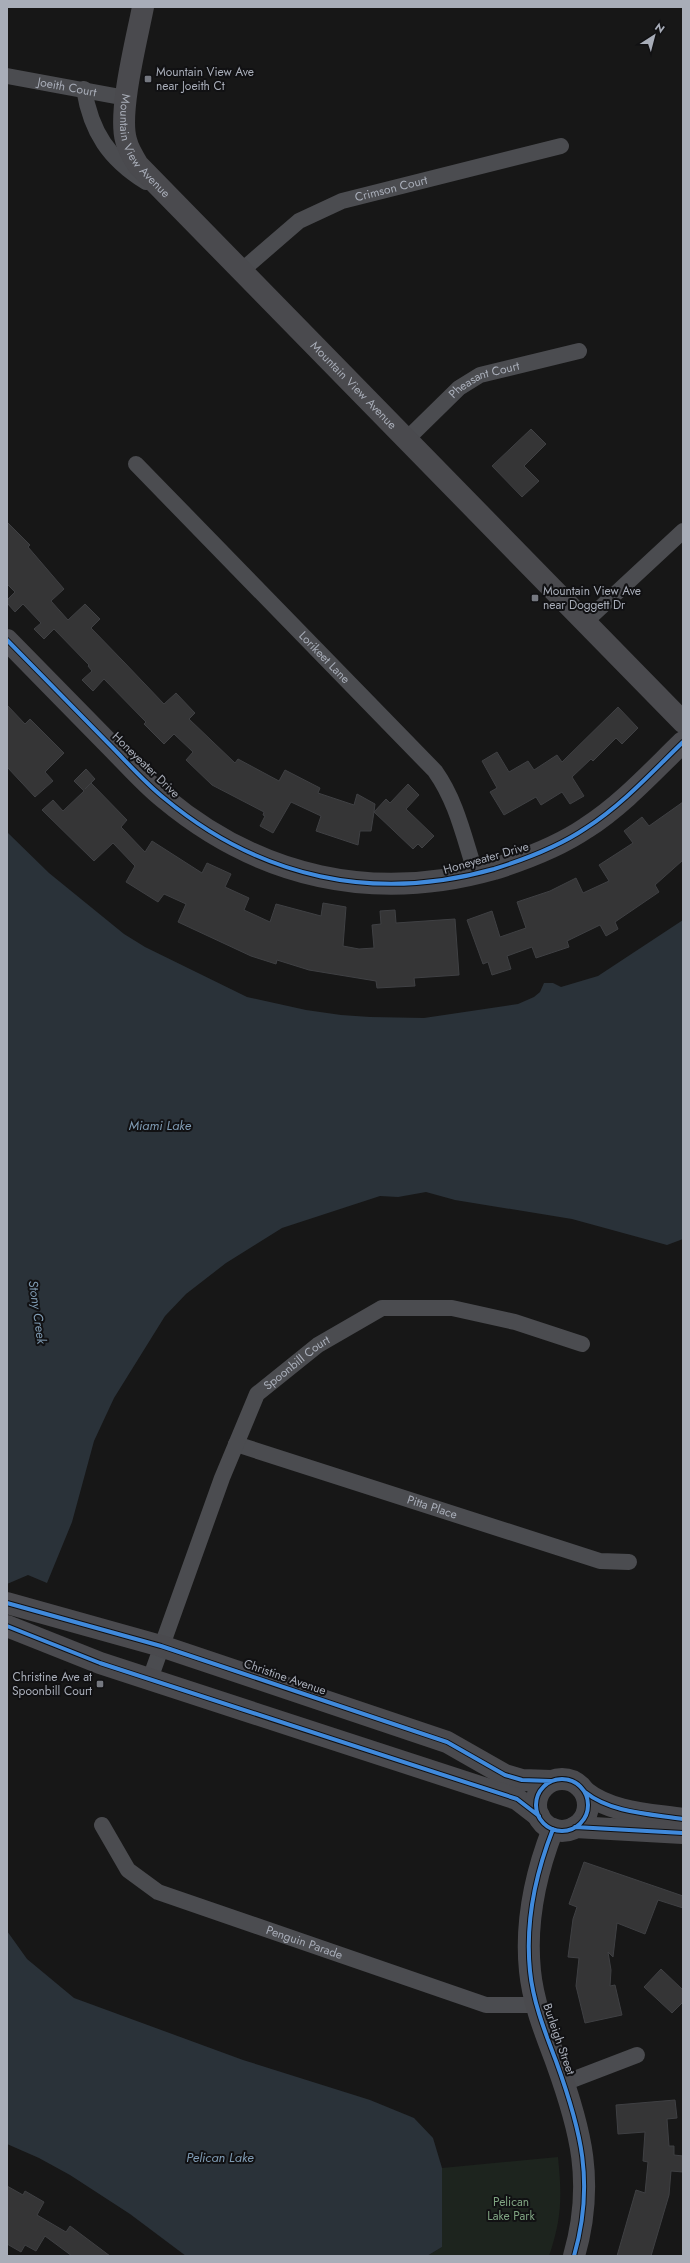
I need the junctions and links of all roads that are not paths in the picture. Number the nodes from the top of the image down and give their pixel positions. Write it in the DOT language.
graph roads {
  1 [pos="143,7"];
  2 [pos="7,76"];
  3 [pos="84,90"];
  4 [pos="126,98"];
  5 [pos="561,146"];
  6 [pos="166,194"];
  7 [pos="240,272"];
  8 [pos="579,351"];
  9 [pos="406,440"];
  10 [pos="136,464"];
  11 [pos="683,531"];
  12 [pos="585,622"];
  13 [pos="7,640"];
  14 [pos="683,722"];
  15 [pos="683,742"];
  16 [pos="476,874"];
  17 [pos="582,1344"];
  18 [pos="236,1444"];
  19 [pos="629,1562"];
  20 [pos="10,1604"];
  21 [pos="7,1626"];
  22 [pos="161,1646"];
  23 [pos="150,1679"];
  24 [pos="551,1781"];
  25 [pos="585,1792"];
  26 [pos="683,1819"];
  27 [pos="546,1822"];
  28 [pos="102,1825"];
  29 [pos="575,1827"];
  30 [pos="683,1833"];
  31 [pos="537,2005"];
  32 [pos="637,2055"];
  33 [pos="564,2083"];
  34 [pos="574,2256"];
  1 -- 4 [label="street, Mountain View Avenue"];
  2 -- 3 [label="street, Joeith Court"];
  3 -- 4 [label="street, Joeith Court"];
  3 -- 6 [label="street"];
  4 -- 6 [label="street, Mountain View Avenue"];
  5 -- 7 [label="street, Crimson Court"];
  6 -- 7 [label="street, Mountain View Avenue"];
  7 -- 9 [label="street, Mountain View Avenue"];
  8 -- 9 [label="street, Pheasant Court"];
  9 -- 12 [label="street, Mountain View Avenue"];
  10 -- 16 [label="street, Lorikeet Lane"];
  11 -- 12 [label="street"];
  12 -- 14 [label="street, Mountain View Avenue"];
  13 -- 16 [label="street, Honeyeater Drive"];
  15 -- 16 [label="street, Honeyeater Drive"];
  17 -- 18 [label="street, Spoonbill Court"];
  18 -- 19 [label="street, Pitta Place"];
  18 -- 22 [label="street, Spoonbill Court"];
  20 -- 22 [label="street, Christine Avenue"];
  21 -- 23 [label="street"];
  22 -- 23 [label="street, Spoonbill Court"];
  22 -- 24 [label="street, Christine Avenue"];
  23 -- 27 [label="street"];
  24 -- 25 [label="street"];
  24 -- 27 [label="street"];
  25 -- 26 [label="street"];
  25 -- 29 [label="street"];
  27 -- 29 [label="street"];
  27 -- 31 [label="street, Burleigh Street"];
  28 -- 31 [label="street, Penguin Parade"];
  29 -- 30 [label="street"];
  31 -- 33 [label="street, Burleigh Street"];
  32 -- 33 [label="street"];
  33 -- 34 [label="street, Burleigh Street"];
}
